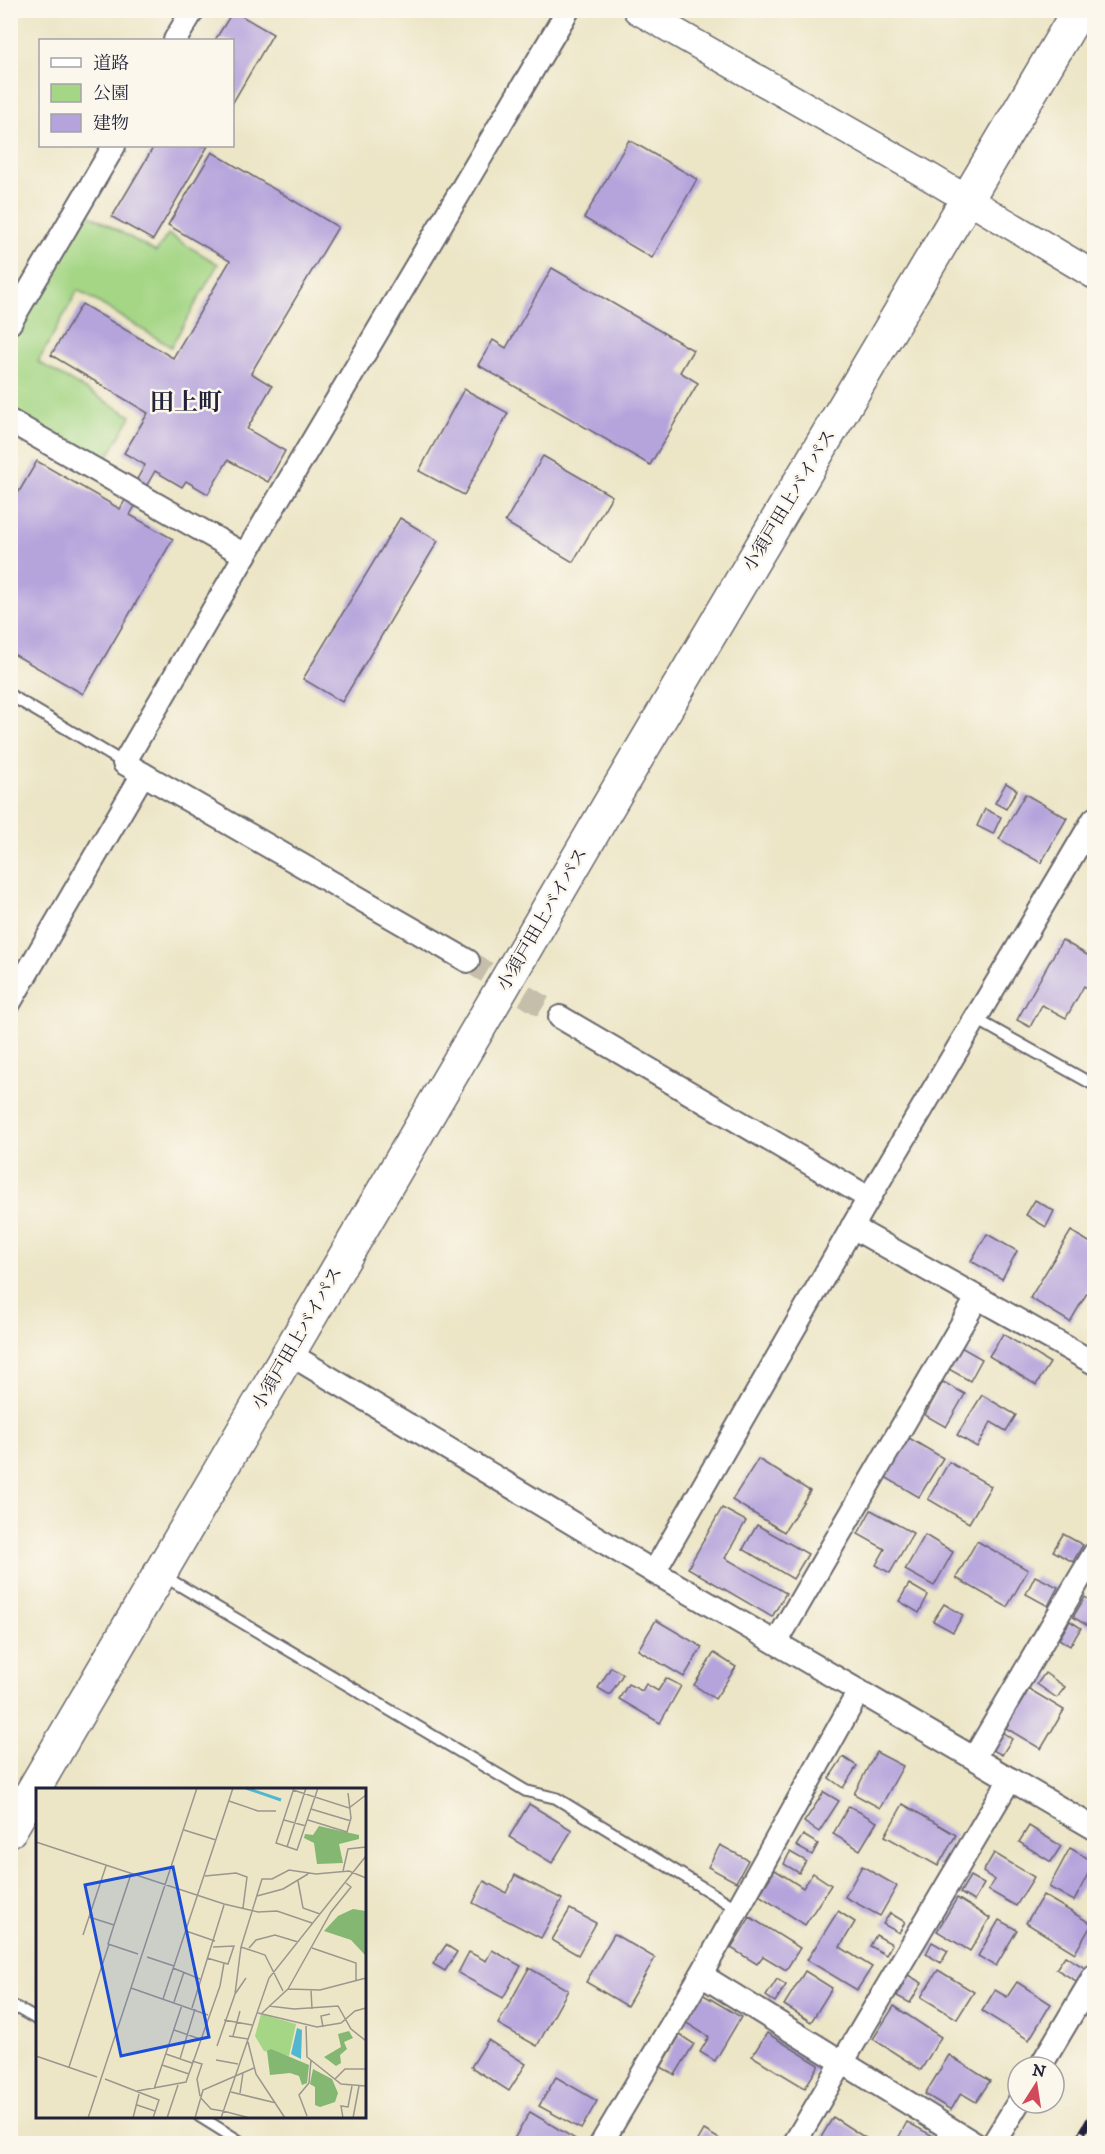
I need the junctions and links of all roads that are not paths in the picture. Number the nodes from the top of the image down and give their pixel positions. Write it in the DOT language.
graph roads {
  1 [pos="193,10"];
  2 [pos="568,10"];
  3 [pos="637,10"];
  4 [pos="1079,10"];
  5 [pos="176,39"];
  6 [pos="113,147"];
  7 [pos="966,200"];
  8 [pos="1095,275"];
  9 [pos="10,323"];
  10 [pos="10,421"];
  11 [pos="245,555"];
  12 [pos="10,695"];
  13 [pos="134,768"];
  14 [pos="1095,819"];
  15 [pos="468,961"];
  16 [pos="10,1002"];
  17 [pos="560,1017"];
  18 [pos="976,1019"];
  19 [pos="1095,1085"];
  20 [pos="869,1198"];
  21 [pos="852,1227"];
  22 [pos="977,1298"];
  23 [pos="288,1353"];
  24 [pos="1095,1363"];
  25 [pos="1095,1554"];
  26 [pos="654,1572"];
  27 [pos="159,1573"];
  28 [pos="777,1641"];
  29 [pos="859,1691"];
  30 [pos="974,1758"];
  31 [pos="1010,1779"];
  32 [pos="1095,1828"];
  33 [pos="10,1830"];
  34 [pos="736,1908"];
  35 [pos="700,1975"];
  36 [pos="1095,1976"];
  37 [pos="10,2004"];
  38 [pos="36,2019"];
  39 [pos="1047,2055"];
  40 [pos="843,2061"];
  41 [pos="1011,2115"];
  42 [pos="202,2118"];
  43 [pos="244,2144"];
  44 [pos="601,2144"];
  45 [pos="794,2144"];
  46 [pos="975,2144"];
  47 [pos="993,2144"];
  1 -- 5 [label="street"];
  2 -- 11 [label="street"];
  3 -- 7 [label="street"];
  4 -- 7 [label="highway, 小須戸田上バイパス"];
  6 -- 9 [label="street"];
  7 -- 8 [label="street"];
  7 -- 23 [label="highway, 小須戸田上バイパス"];
  10 -- 11 [label="street"];
  11 -- 13 [label="street"];
  12 -- 13 [label="lane"];
  13 -- 15 [label="street"];
  13 -- 16 [label="street"];
  14 -- 18 [label="street"];
  17 -- 20 [label="street"];
  18 -- 19 [label="lane"];
  18 -- 20 [label="street"];
  20 -- 21 [label="street"];
  21 -- 22 [label="street"];
  21 -- 26 [label="street"];
  22 -- 24 [label="street"];
  22 -- 28 [label="street"];
  23 -- 26 [label="street"];
  23 -- 27 [label="highway, 小須戸田上バイパス"];
  25 -- 30 [label="street"];
  26 -- 28 [label="street"];
  27 -- 33 [label="highway, 小須戸田上バイパス"];
  27 -- 34 [label="lane"];
  28 -- 29 [label="street"];
  29 -- 30 [label="street"];
  29 -- 34 [label="street"];
  30 -- 31 [label="street"];
  31 -- 32 [label="street"];
  31 -- 40 [label="street"];
  34 -- 35 [label="street"];
  35 -- 40 [label="street"];
  35 -- 44 [label="street"];
  36 -- 39 [label="street"];
  37 -- 38 [label="lane"];
  40 -- 45 [label="street"];
  40 -- 46 [label="street"];
  41 -- 47 [label="street"];
  42 -- 43 [label="lane"];
}
